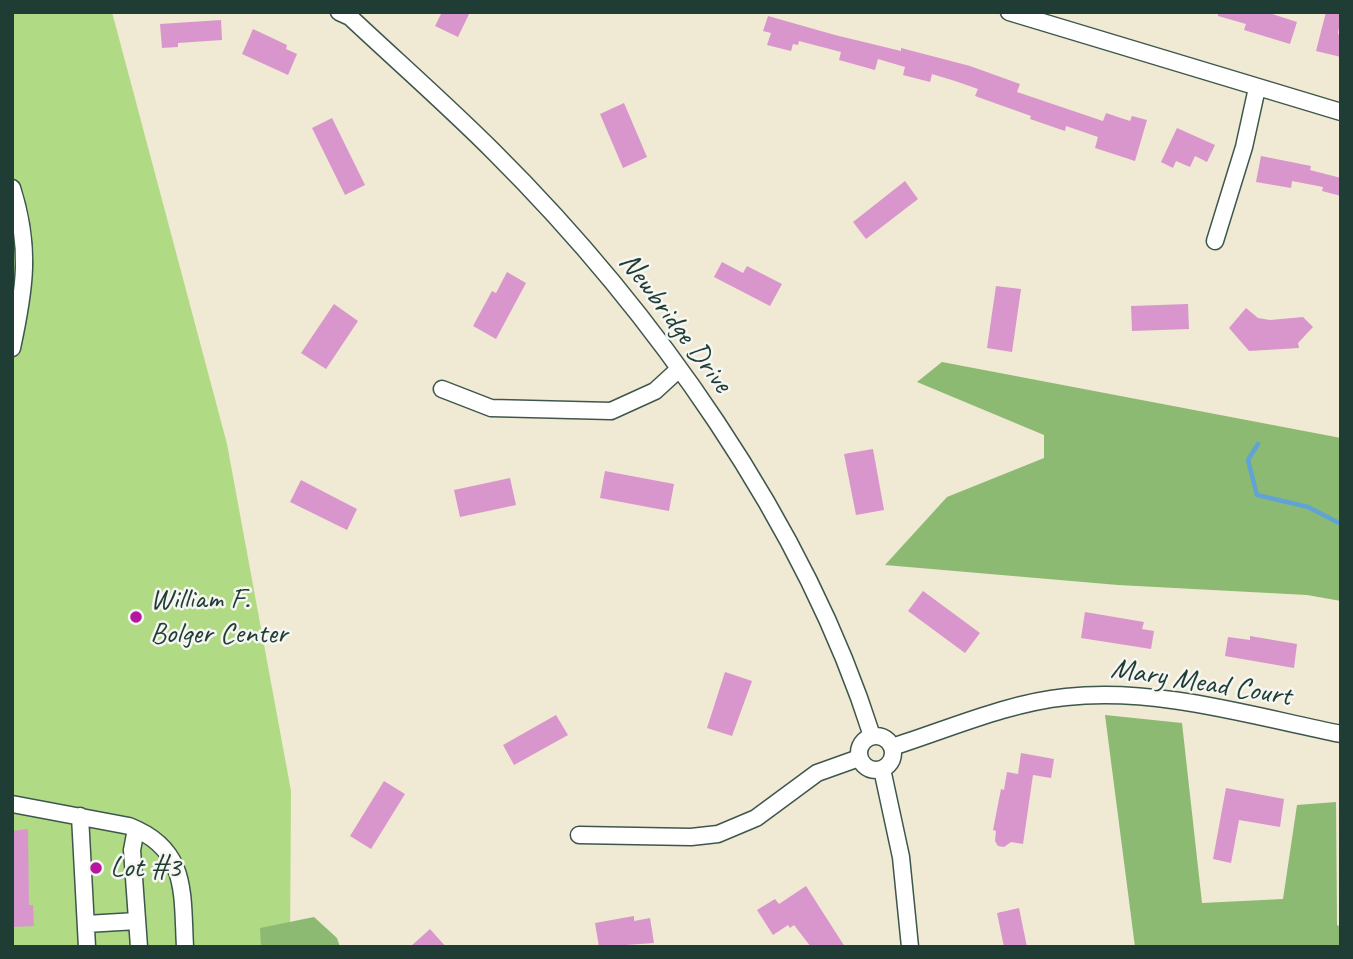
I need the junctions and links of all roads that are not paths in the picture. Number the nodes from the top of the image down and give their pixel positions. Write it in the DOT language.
graph roads {
  1 [pos="1009,12"];
  2 [pos="348,14"];
  3 [pos="1257,88"];
  4 [pos="1341,112"];
  5 [pos="12,188"];
  6 [pos="1215,241"];
  7 [pos="12,348"];
  8 [pos="679,369"];
  9 [pos="442,389"];
  10 [pos="1341,734"];
  11 [pos="872,736"];
  12 [pos="892,747"];
  13 [pos="859,758"];
  14 [pos="882,769"];
  15 [pos="12,804"];
  16 [pos="80,816"];
  17 [pos="136,829"];
  18 [pos="579,835"];
  19 [pos="137,921"];
  20 [pos="86,924"];
  21 [pos="88,947"];
  22 [pos="139,947"];
  23 [pos="185,947"];
  24 [pos="910,947"];
  1 -- 3 [label="street"];
  2 -- 8 [label="street, Newbridge Drive"];
  3 -- 4 [label="street"];
  3 -- 6 [label="street"];
  5 -- 7 [label="street"];
  8 -- 9 [label="street"];
  8 -- 11 [label="street, Newbridge Drive"];
  10 -- 12 [label="street, Mary Mead Court"];
  11 -- 12 [label="street"];
  11 -- 13 [label="street"];
  12 -- 14 [label="street"];
  13 -- 14 [label="street"];
  13 -- 18 [label="street"];
  14 -- 24 [label="street"];
  15 -- 16 [label="street"];
  16 -- 17 [label="street"];
  16 -- 20 [label="street"];
  17 -- 19 [label="street"];
  17 -- 23 [label="street"];
  19 -- 20 [label="street"];
  19 -- 22 [label="street"];
  20 -- 21 [label="street"];
}
